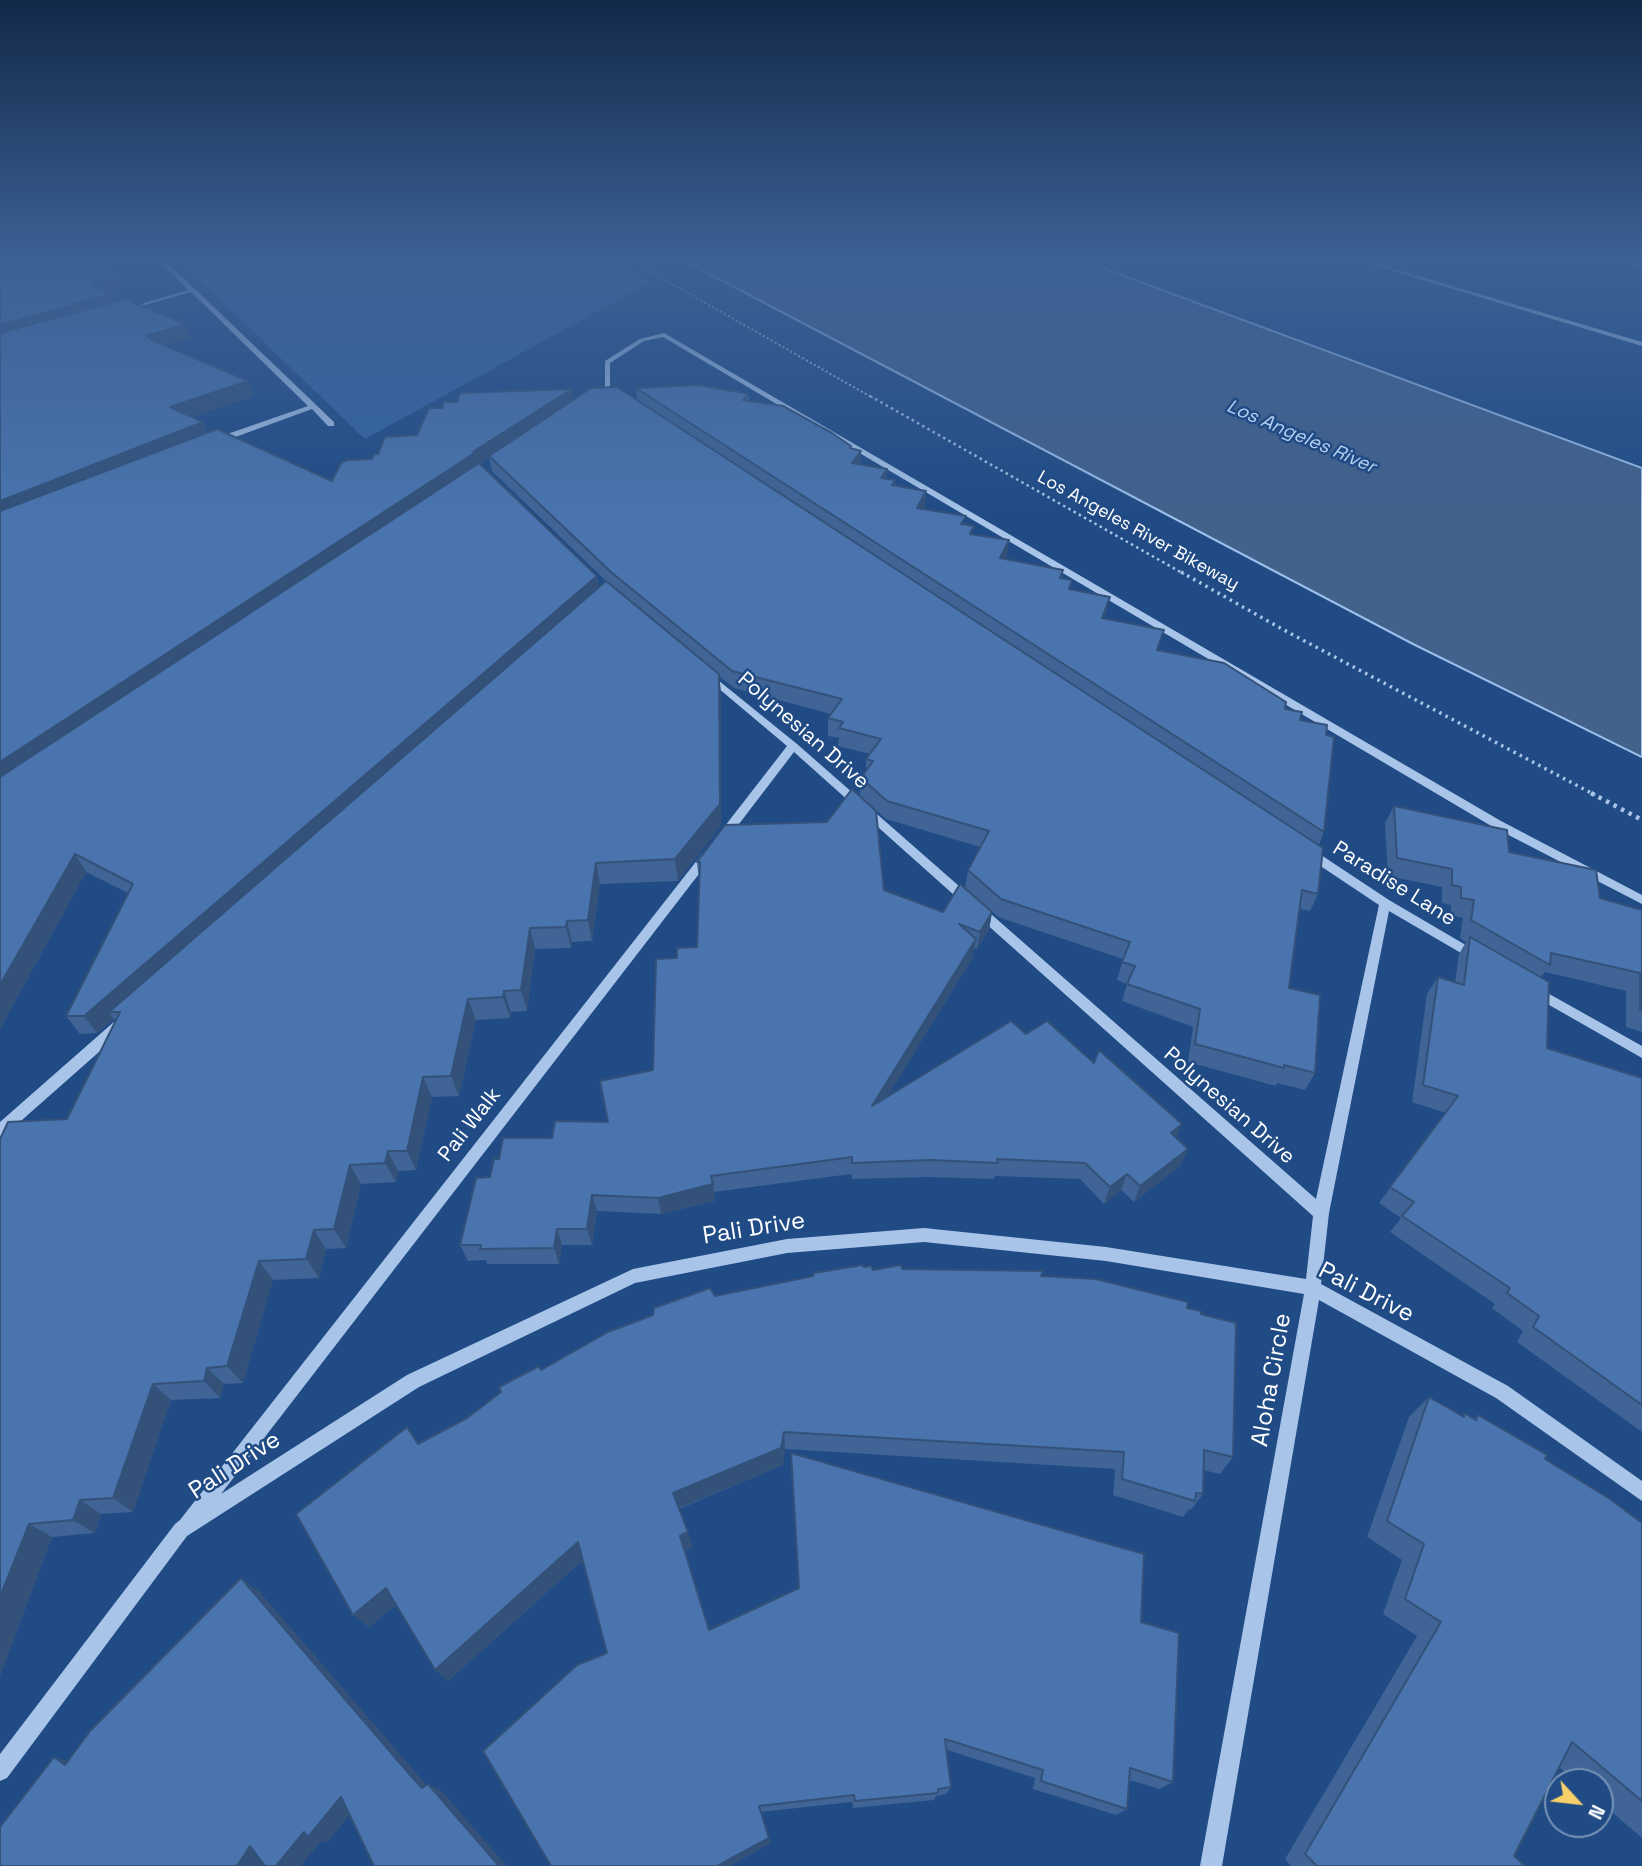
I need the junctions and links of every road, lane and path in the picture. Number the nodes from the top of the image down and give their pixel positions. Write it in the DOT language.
graph roads {
  1 [pos="249,345"];
  2 [pos="634,345"];
  3 [pos="681,345"];
  4 [pos="781,345"];
  5 [pos="607,388"];
  6 [pos="596,395"];
  7 [pos="619,396"];
  8 [pos="311,407"];
  9 [pos="331,424"];
  10 [pos="201,447"];
  11 [pos="701,670"];
  12 [pos="793,747"];
  13 [pos="1642,820"];
  14 [pos="1292,842"];
  15 [pos="1642,900"];
  16 [pos="1385,904"];
  17 [pos="1490,965"];
  18 [pos="1525,985"];
  19 [pos="134,1013"];
  20 [pos="1642,1053"];
  21 [pos="0,1131"];
  22 [pos="1321,1213"];
  23 [pos="1313,1289"];
  24 [pos="1642,1492"];
  25 [pos="181,1530"];
  26 [pos="0,1771"];
  27 [pos="1211,1866"];
  1 -- 8 [label="street"];
  2 -- 5 [label="street"];
  3 -- 15 [label="street"];
  4 -- 13 [label="path, Los Angeles River Bikeway"];
  5 -- 6 [label="street"];
  5 -- 7 [label="street"];
  8 -- 9 [label="street"];
  8 -- 10 [label="street"];
  11 -- 12 [label="street, Polynesian Drive"];
  12 -- 22 [label="street, Polynesian Drive"];
  12 -- 25 [label="street, Pali Walk"];
  14 -- 16 [label="street, Paradise Lane"];
  16 -- 17 [label="street, Paradise Lane"];
  16 -- 22 [label="street, Aloha Circle"];
  18 -- 20 [label="street"];
  19 -- 21 [label="street"];
  22 -- 23 [label="street, Aloha Circle"];
  23 -- 24 [label="street, Pali Drive"];
  23 -- 25 [label="lane, Pali Drive"];
  23 -- 27 [label="street, Aloha Circle"];
  25 -- 26 [label="lane, Pali Drive"];
}
